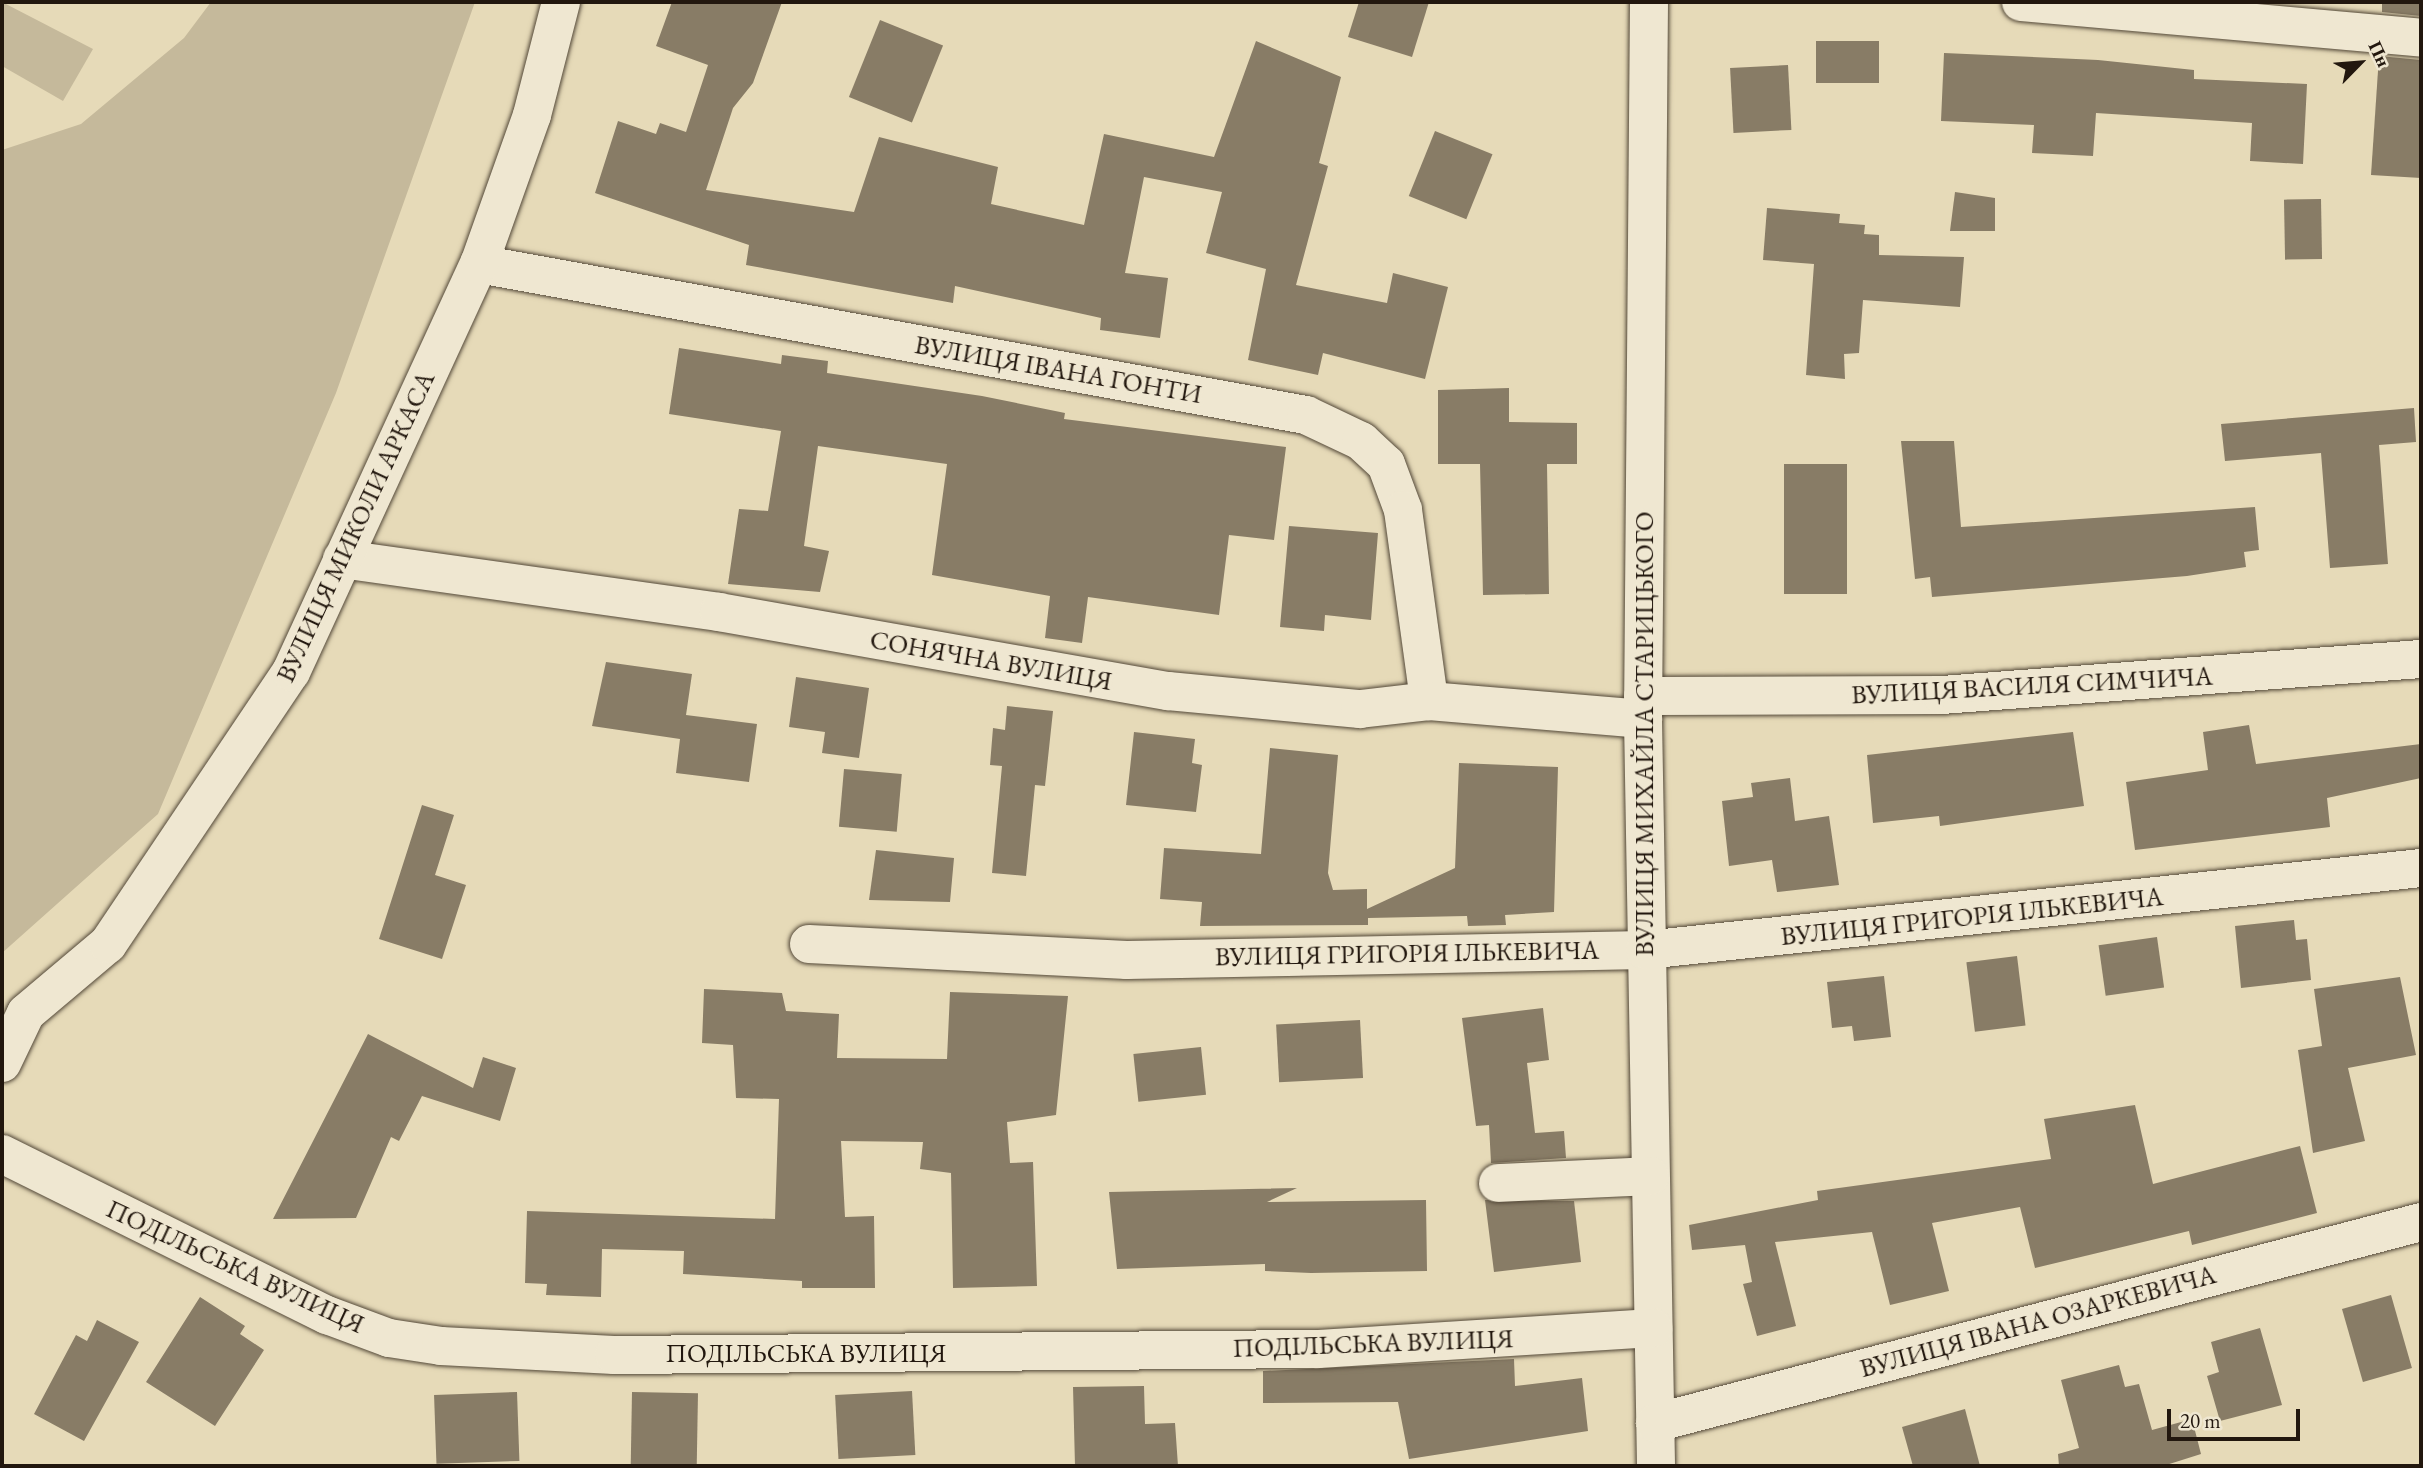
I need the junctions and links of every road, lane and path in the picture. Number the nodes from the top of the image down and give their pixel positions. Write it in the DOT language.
graph roads {
  1 [pos="561,2"];
  2 [pos="1649,2"];
  3 [pos="2021,2"];
  4 [pos="2421,38"];
  5 [pos="479,264"];
  6 [pos="342,559"];
  7 [pos="2421,659"];
  8 [pos="1429,701"];
  9 [pos="1643,708"];
  10 [pos="2421,868"];
  11 [pos="808,944"];
  12 [pos="1646,950"];
  13 [pos="2,1063"];
  14 [pos="2,1153"];
  15 [pos="1650,1176"];
  16 [pos="1498,1183"];
  17 [pos="2421,1222"];
  18 [pos="1653,1328"];
  19 [pos="1655,1423"];
  20 [pos="1656,1466"];
  1 -- 5 [label="street, ВУЛИЦЯ МИКОЛИ АРКАСА"];
  2 -- 9 [label="street, ВУЛИЦЯ МИХАЙЛА СТАРИЦЬКОГО"];
  3 -- 4 [label="street"];
  5 -- 6 [label="street, ВУЛИЦЯ МИКОЛИ АРКАСА"];
  5 -- 8 [label="street, ВУЛИЦЯ ІВАНА ГОНТИ"];
  6 -- 8 [label="street, СОНЯЧНА ВУЛИЦЯ"];
  6 -- 13 [label="street, ВУЛИЦЯ МИКОЛИ АРКАСА"];
  7 -- 9 [label="street, ВУЛИЦЯ ВАСИЛЯ СИМЧИЧА"];
  8 -- 9 [label="street, СОНЯЧНА ВУЛИЦЯ"];
  9 -- 12 [label="street, ВУЛИЦЯ МИХАЙЛА СТАРИЦЬКОГО"];
  10 -- 12 [label="street, ВУЛИЦЯ ГРИГОРІЯ ІЛЬКЕВИЧА"];
  11 -- 12 [label="street, ВУЛИЦЯ ГРИГОРІЯ ІЛЬКЕВИЧА"];
  12 -- 15 [label="street, ВУЛИЦЯ МИХАЙЛА СТАРИЦЬКОГО"];
  14 -- 18 [label="street, ПОДІЛЬСЬКА ВУЛИЦЯ"];
  15 -- 16 [label="street"];
  15 -- 18 [label="street, ВУЛИЦЯ МИХАЙЛА СТАРИЦЬКОГО"];
  17 -- 19 [label="street, ВУЛИЦЯ ІВАНА ОЗАРКЕВИЧА"];
  18 -- 19 [label="street, ВУЛИЦЯ МИХАЙЛА СТАРИЦЬКОГО"];
  19 -- 20 [label="street, ВУЛИЦЯ МИХАЙЛА СТАРИЦЬКОГО"];
}
